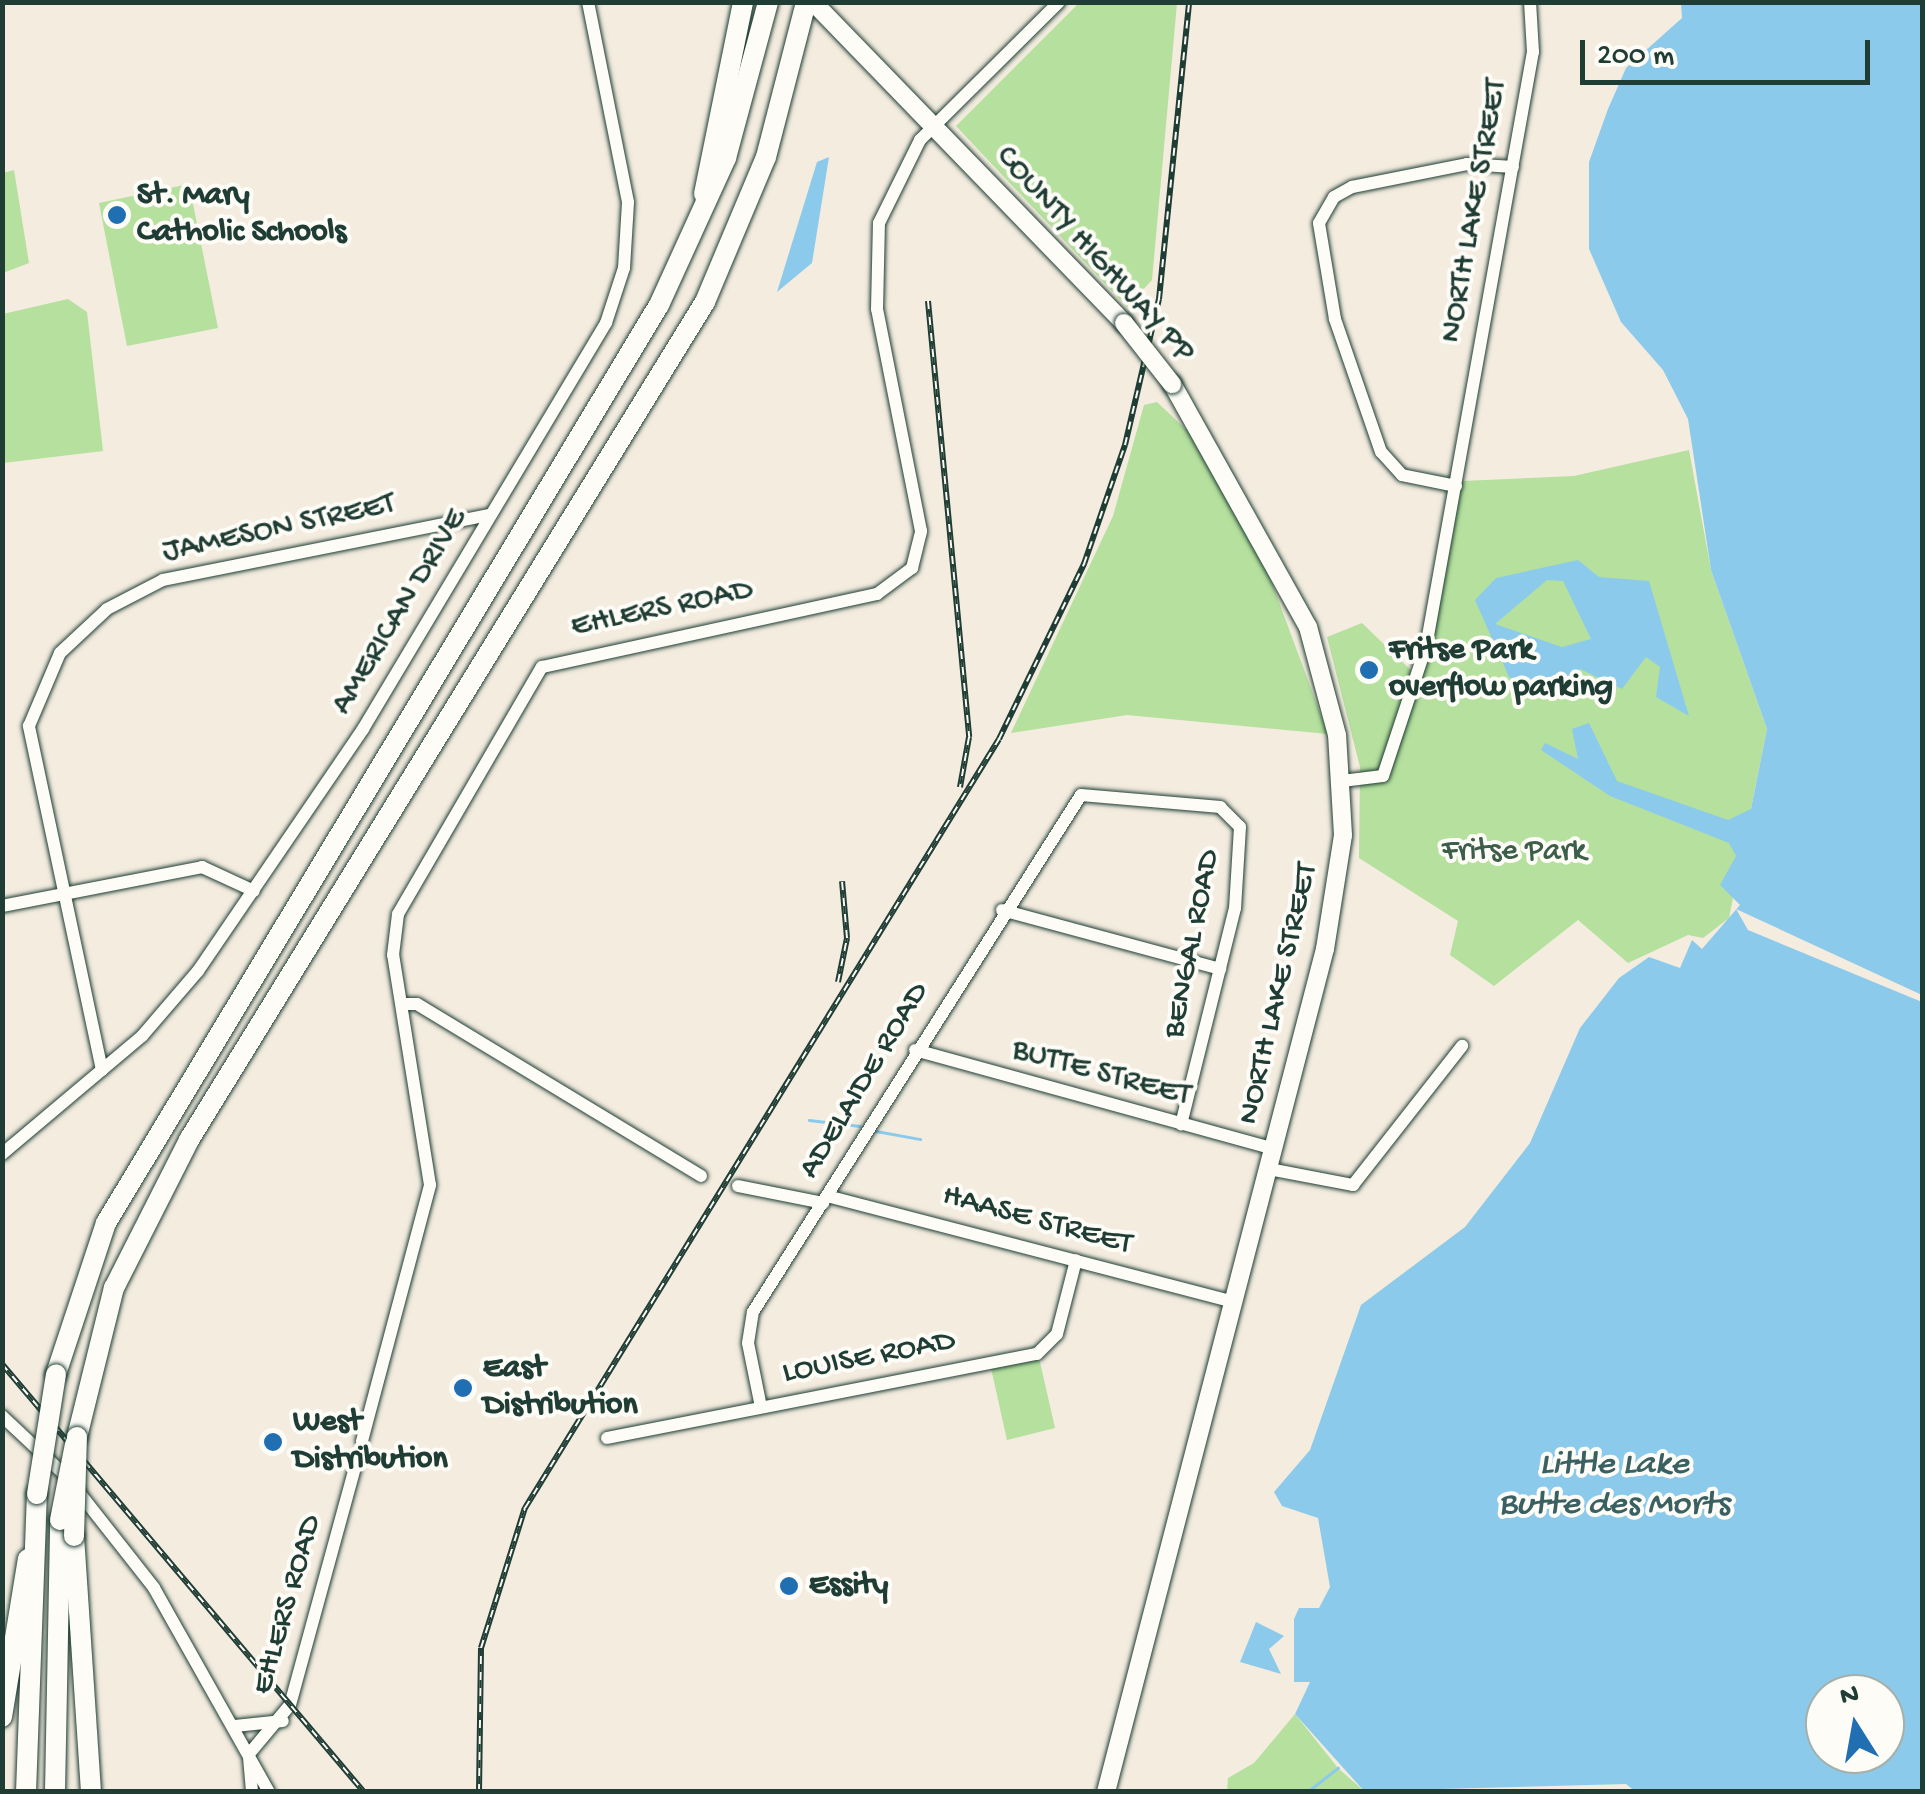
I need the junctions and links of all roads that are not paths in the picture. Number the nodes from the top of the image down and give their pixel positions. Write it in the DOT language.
graph roads {
  1 [pos="588,2"];
  2 [pos="742,2"];
  3 [pos="768,2"];
  4 [pos="809,2"];
  5 [pos="1059,2"];
  6 [pos="1530,2"];
  7 [pos="934,126"];
  8 [pos="1513,167"];
  9 [pos="704,194"];
  10 [pos="1456,486"];
  11 [pos="489,515"];
  12 [pos="1342,781"];
  13 [pos="1076,798"];
  14 [pos="254,891"];
  15 [pos="62,894"];
  16 [pos="2,906"];
  17 [pos="1002,910"];
  18 [pos="1220,969"];
  19 [pos="402,1004"];
  20 [pos="1462,1046"];
  21 [pos="914,1050"];
  22 [pos="102,1070"];
  23 [pos="1181,1124"];
  24 [pos="1274,1148"];
  25 [pos="2,1154"];
  26 [pos="1269,1169"];
  27 [pos="701,1176"];
  28 [pos="738,1186"];
  29 [pos="825,1200"];
  30 [pos="1076,1260"];
  31 [pos="1233,1302"];
  32 [pos="762,1407"];
  33 [pos="2,1416"];
  34 [pos="607,1438"];
  35 [pos="362,1441"];
  36 [pos="358,1456"];
  37 [pos="68,1528"];
  38 [pos="33,1548"];
  39 [pos="2,1717"];
  40 [pos="283,1721"];
  41 [pos="236,1726"];
  42 [pos="248,1754"];
  43 [pos="26,1792"];
  44 [pos="55,1792"];
  45 [pos="91,1792"];
  46 [pos="252,1792"];
  47 [pos="269,1792"];
  48 [pos="1106,1792"];
  1 -- 11 [label="street, AMERICAN DRIVE"];
  2 -- 9 [label="highway"];
  3 -- 9 [label="highway"];
  4 -- 7 [label="main road, COUNTY HIGHWAY PP"];
  4 -- 37 [label="highway, bridge"];
  5 -- 7 [label="street, EHLERS ROAD"];
  6 -- 8 [label="street, NORTH LAKE STREET"];
  7 -- 12 [label="main road, COUNTY HIGHWAY PP, bridge"];
  7 -- 19 [label="street, EHLERS ROAD"];
  8 -- 10 [label="street, NORTH LAKE STREET"];
  8 -- 10 [label="street"];
  9 -- 38 [label="highway, bridge"];
  10 -- 12 [label="street, NORTH LAKE STREET"];
  11 -- 14 [label="street, AMERICAN DRIVE"];
  11 -- 15 [label="street, JAMESON STREET"];
  12 -- 24 [label="main road, NORTH LAKE STREET"];
  13 -- 17 [label="street, ADELAIDE ROAD"];
  13 -- 18 [label="street, BENGAL ROAD"];
  14 -- 15 [label="street"];
  14 -- 22 [label="street, AMERICAN DRIVE"];
  15 -- 16 [label="street"];
  15 -- 22 [label="street, JAMESON STREET"];
  17 -- 18 [label="street"];
  17 -- 21 [label="street, ADELAIDE ROAD"];
  18 -- 23 [label="street, BENGAL ROAD"];
  19 -- 27 [label="street"];
  19 -- 35 [label="street, EHLERS ROAD"];
  20 -- 26 [label="street"];
  21 -- 23 [label="street, BUTTE STREET"];
  21 -- 29 [label="street, ADELAIDE ROAD"];
  22 -- 25 [label="street, AMERICAN DRIVE"];
  23 -- 24 [label="street, BUTTE STREET"];
  24 -- 26 [label="main road, NORTH LAKE STREET"];
  26 -- 31 [label="main road, NORTH LAKE STREET"];
  28 -- 29 [label="street, HAASE STREET"];
  29 -- 30 [label="street, HAASE STREET"];
  29 -- 32 [label="street, ADELAIDE ROAD"];
  30 -- 31 [label="street, HAASE STREET"];
  30 -- 32 [label="street, LOUISE ROAD"];
  31 -- 48 [label="main road, NORTH LAKE STREET"];
  32 -- 34 [label="street, LOUISE ROAD"];
  33 -- 41 [label="street"];
  36 -- 40 [label="street, EHLERS ROAD"];
  37 -- 44 [label="highway"];
  37 -- 45 [label="highway"];
  38 -- 39 [label="highway"];
  38 -- 43 [label="highway"];
  40 -- 41 [label="street"];
  40 -- 42 [label="street, EHLERS ROAD"];
  41 -- 42 [label="street"];
  42 -- 46 [label="street"];
  42 -- 47 [label="street"];
}
